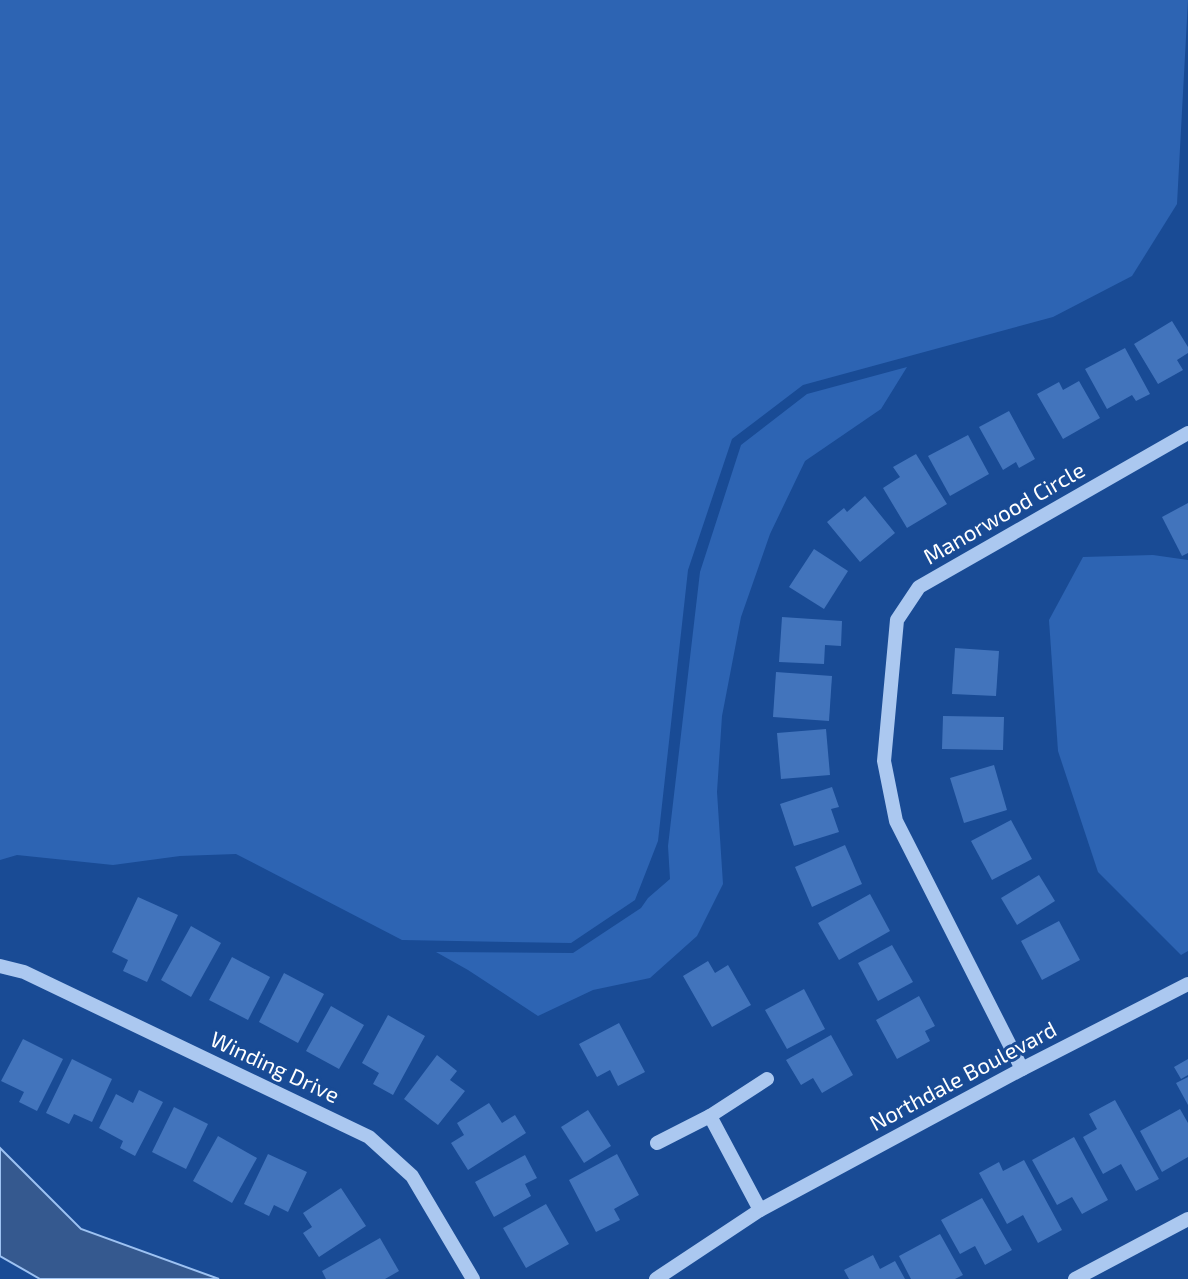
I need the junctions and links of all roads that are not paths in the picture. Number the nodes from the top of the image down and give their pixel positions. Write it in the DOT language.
graph roads {
  1 [pos="1188,433"];
  2 [pos="0,966"];
  3 [pos="1188,984"];
  4 [pos="1022,1069"];
  5 [pos="767,1079"];
  6 [pos="710,1116"];
  7 [pos="657,1143"];
  8 [pos="760,1210"];
  9 [pos="1188,1219"];
  10 [pos="473,1279"];
  11 [pos="656,1279"];
  12 [pos="1075,1279"];
  1 -- 4 [label="street, Manorwood Circle"];
  2 -- 10 [label="street, Winding Drive"];
  3 -- 4 [label="street, Northdale Boulevard"];
  4 -- 8 [label="street, Northdale Boulevard"];
  5 -- 6 [label="street"];
  6 -- 7 [label="street"];
  6 -- 8 [label="street"];
  8 -- 11 [label="street, Northdale Boulevard"];
  9 -- 12 [label="street"];
}
